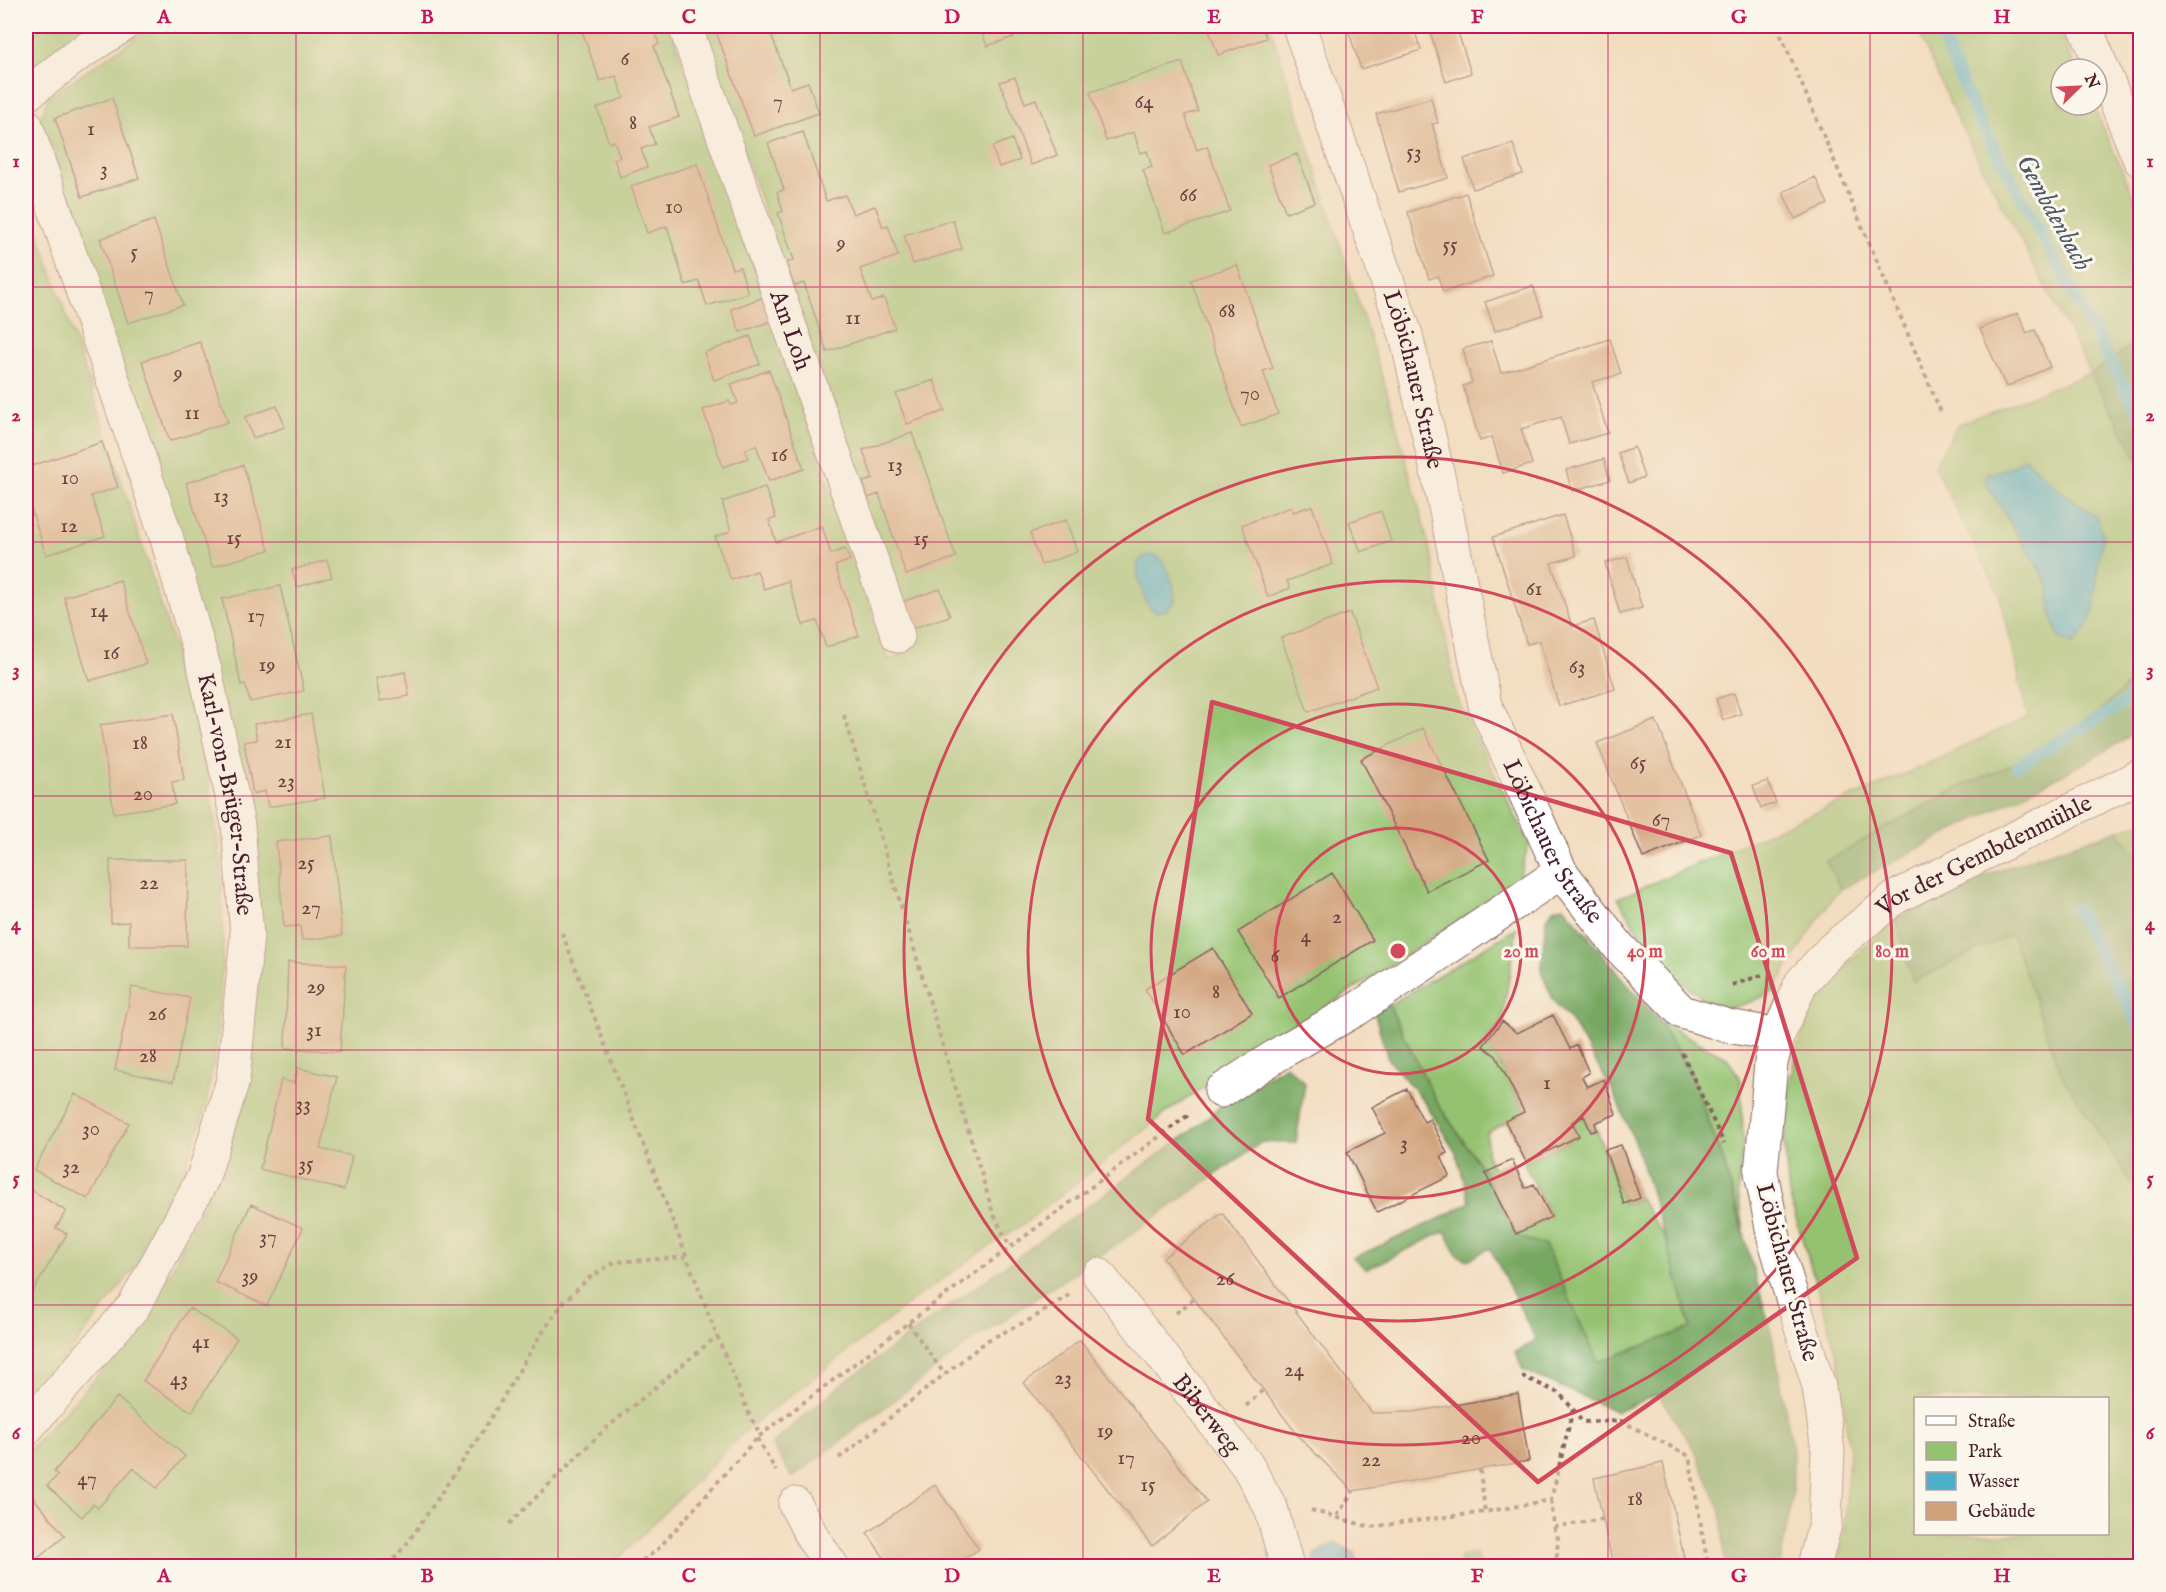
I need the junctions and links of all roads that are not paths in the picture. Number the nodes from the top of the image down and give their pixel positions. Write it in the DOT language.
graph roads {
  1 [pos="122,26"];
  2 [pos="685,26"];
  3 [pos="1299,26"];
  4 [pos="2085,26"];
  5 [pos="26,95"];
  6 [pos="26,125"];
  7 [pos="2140,160"];
  8 [pos="898,636"];
  9 [pos="2140,776"];
  10 [pos="1561,872"];
  11 [pos="1778,1035"];
  12 [pos="1221,1091"];
  13 [pos="1100,1275"];
  14 [pos="26,1429"];
  15 [pos="795,1504"];
  16 [pos="832,1566"];
  17 [pos="1287,1566"];
  18 [pos="1814,1566"];
  1 -- 5 [label="street"];
  2 -- 8 [label="street, Am Loh"];
  3 -- 10 [label="street, Löbichauer Straße"];
  4 -- 7 [label="street"];
  6 -- 14 [label="street, Karl-von-Brüger-Straße"];
  9 -- 11 [label="street, Vor der Gembdenmühle"];
  10 -- 11 [label="street, Löbichauer Straße"];
  10 -- 12 [label="street"];
  11 -- 18 [label="street, Löbichauer Straße"];
  13 -- 17 [label="street, Biberweg"];
  15 -- 16 [label="street"];
}
